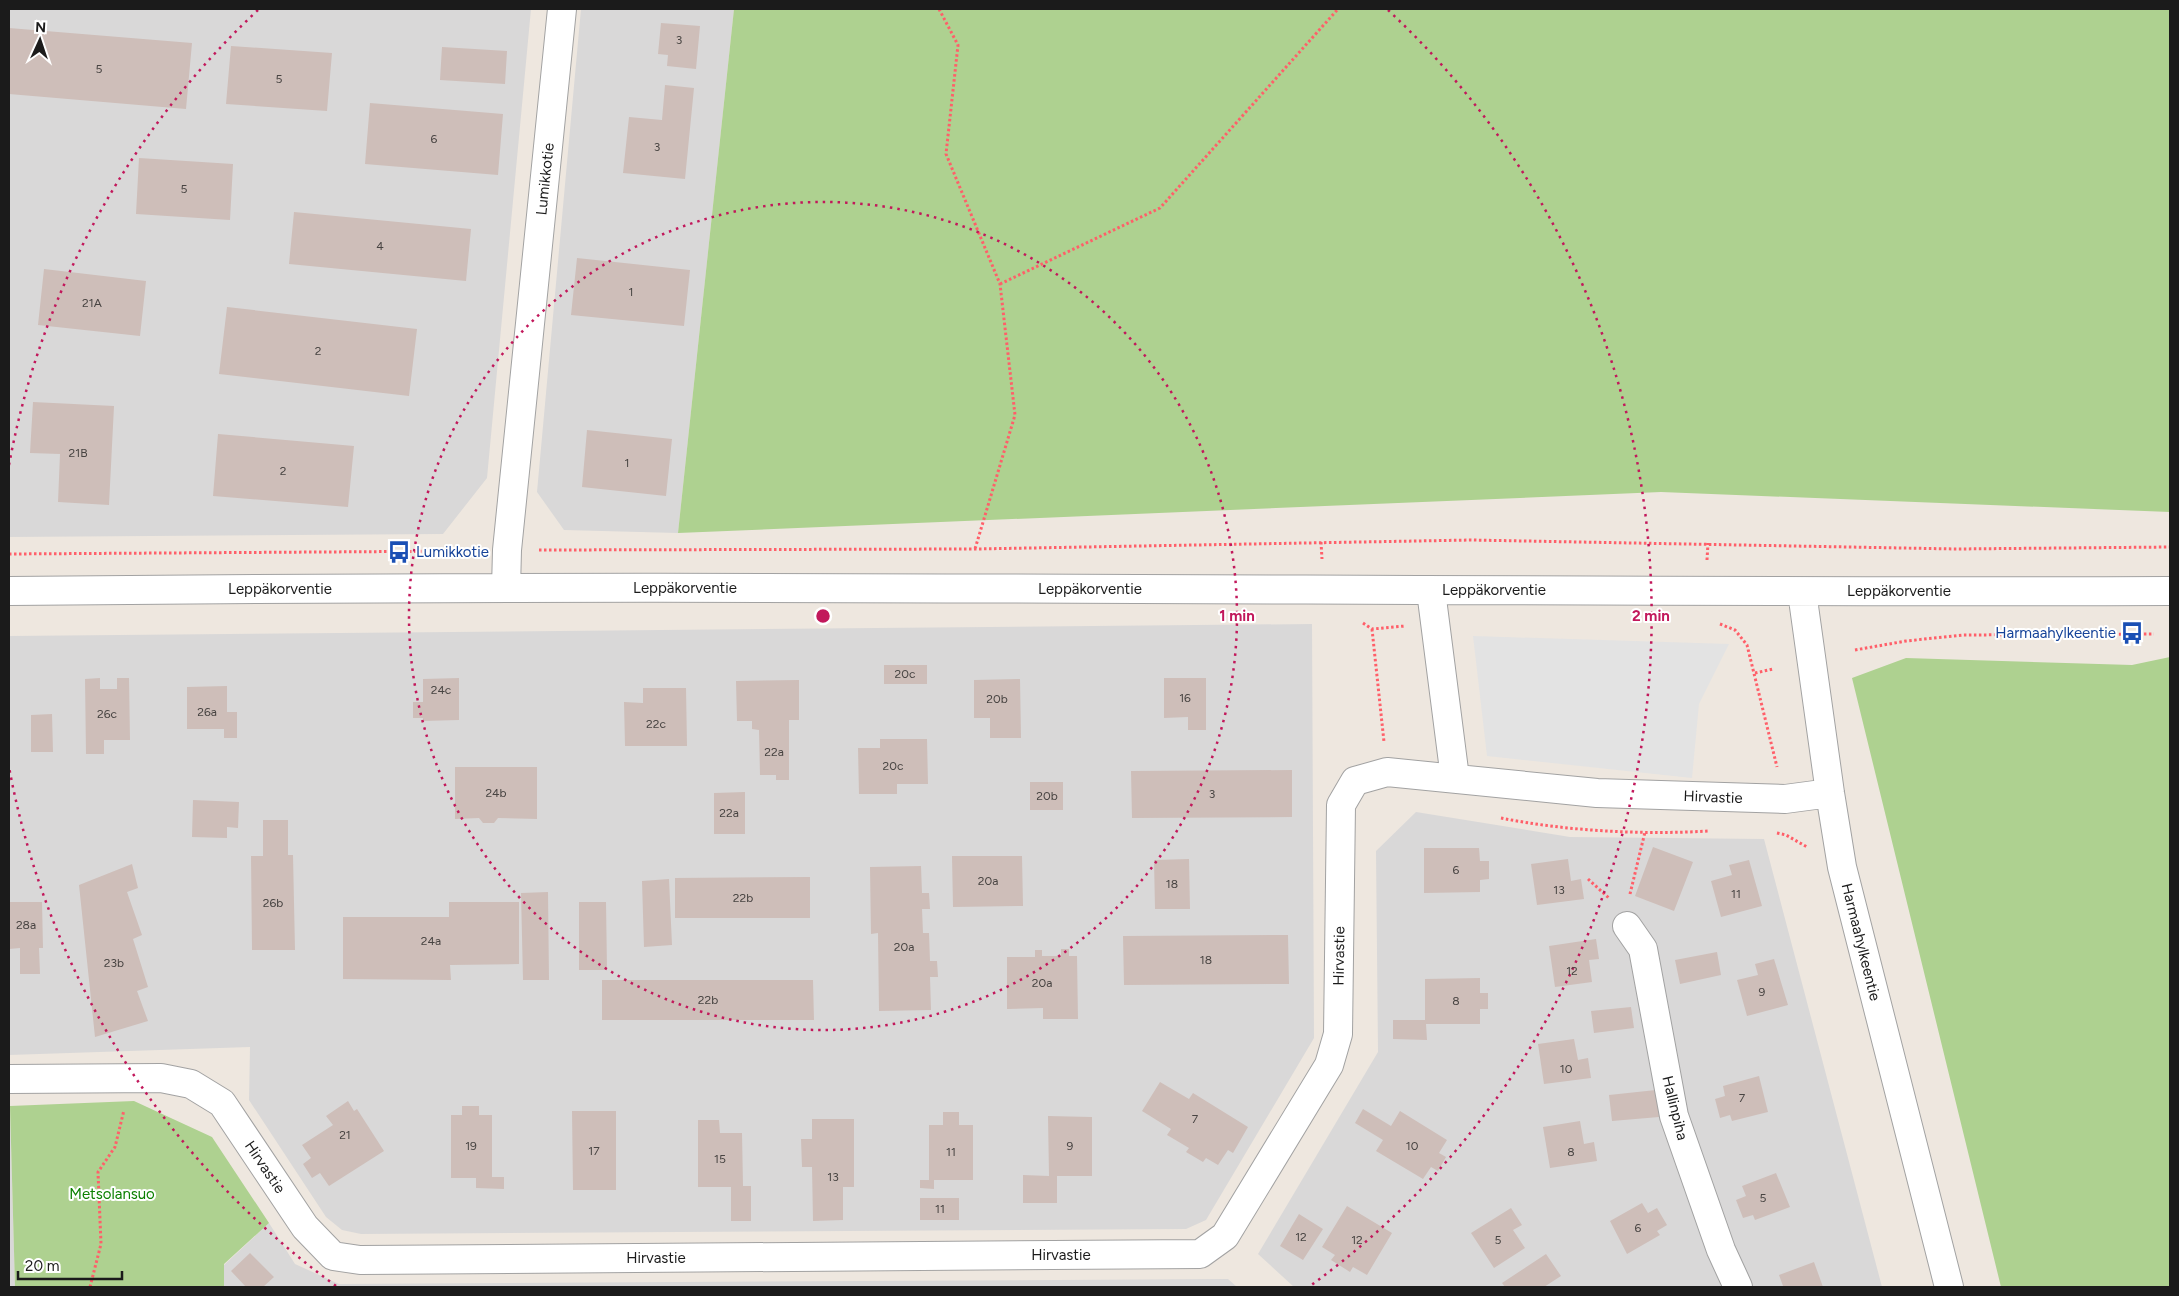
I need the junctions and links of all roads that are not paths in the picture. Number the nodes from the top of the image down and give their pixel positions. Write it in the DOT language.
graph roads {
  1 [pos="562,9"];
  2 [pos="506,588"];
  3 [pos="9,591"];
  4 [pos="1431,591"];
  5 [pos="2170,591"];
  6 [pos="1802,592"];
  7 [pos="1455,778"];
  8 [pos="1830,793"];
  9 [pos="1627,926"];
  10 [pos="9,1079"];
  11 [pos="1738,1287"];
  12 [pos="1949,1287"];
  1 -- 2 [label="street, Lumikkotie"];
  2 -- 3 [label="street, Leppäkorventie"];
  2 -- 4 [label="street, Leppäkorventie"];
  4 -- 6 [label="street, Leppäkorventie"];
  4 -- 7 [label="street"];
  5 -- 6 [label="street, Leppäkorventie"];
  6 -- 8 [label="street, Harmaahylkeentie"];
  7 -- 8 [label="street, Hirvastie"];
  7 -- 10 [label="street, Hirvastie"];
  8 -- 12 [label="street, Harmaahylkeentie"];
  9 -- 11 [label="street, Hallinpiha"];
}
